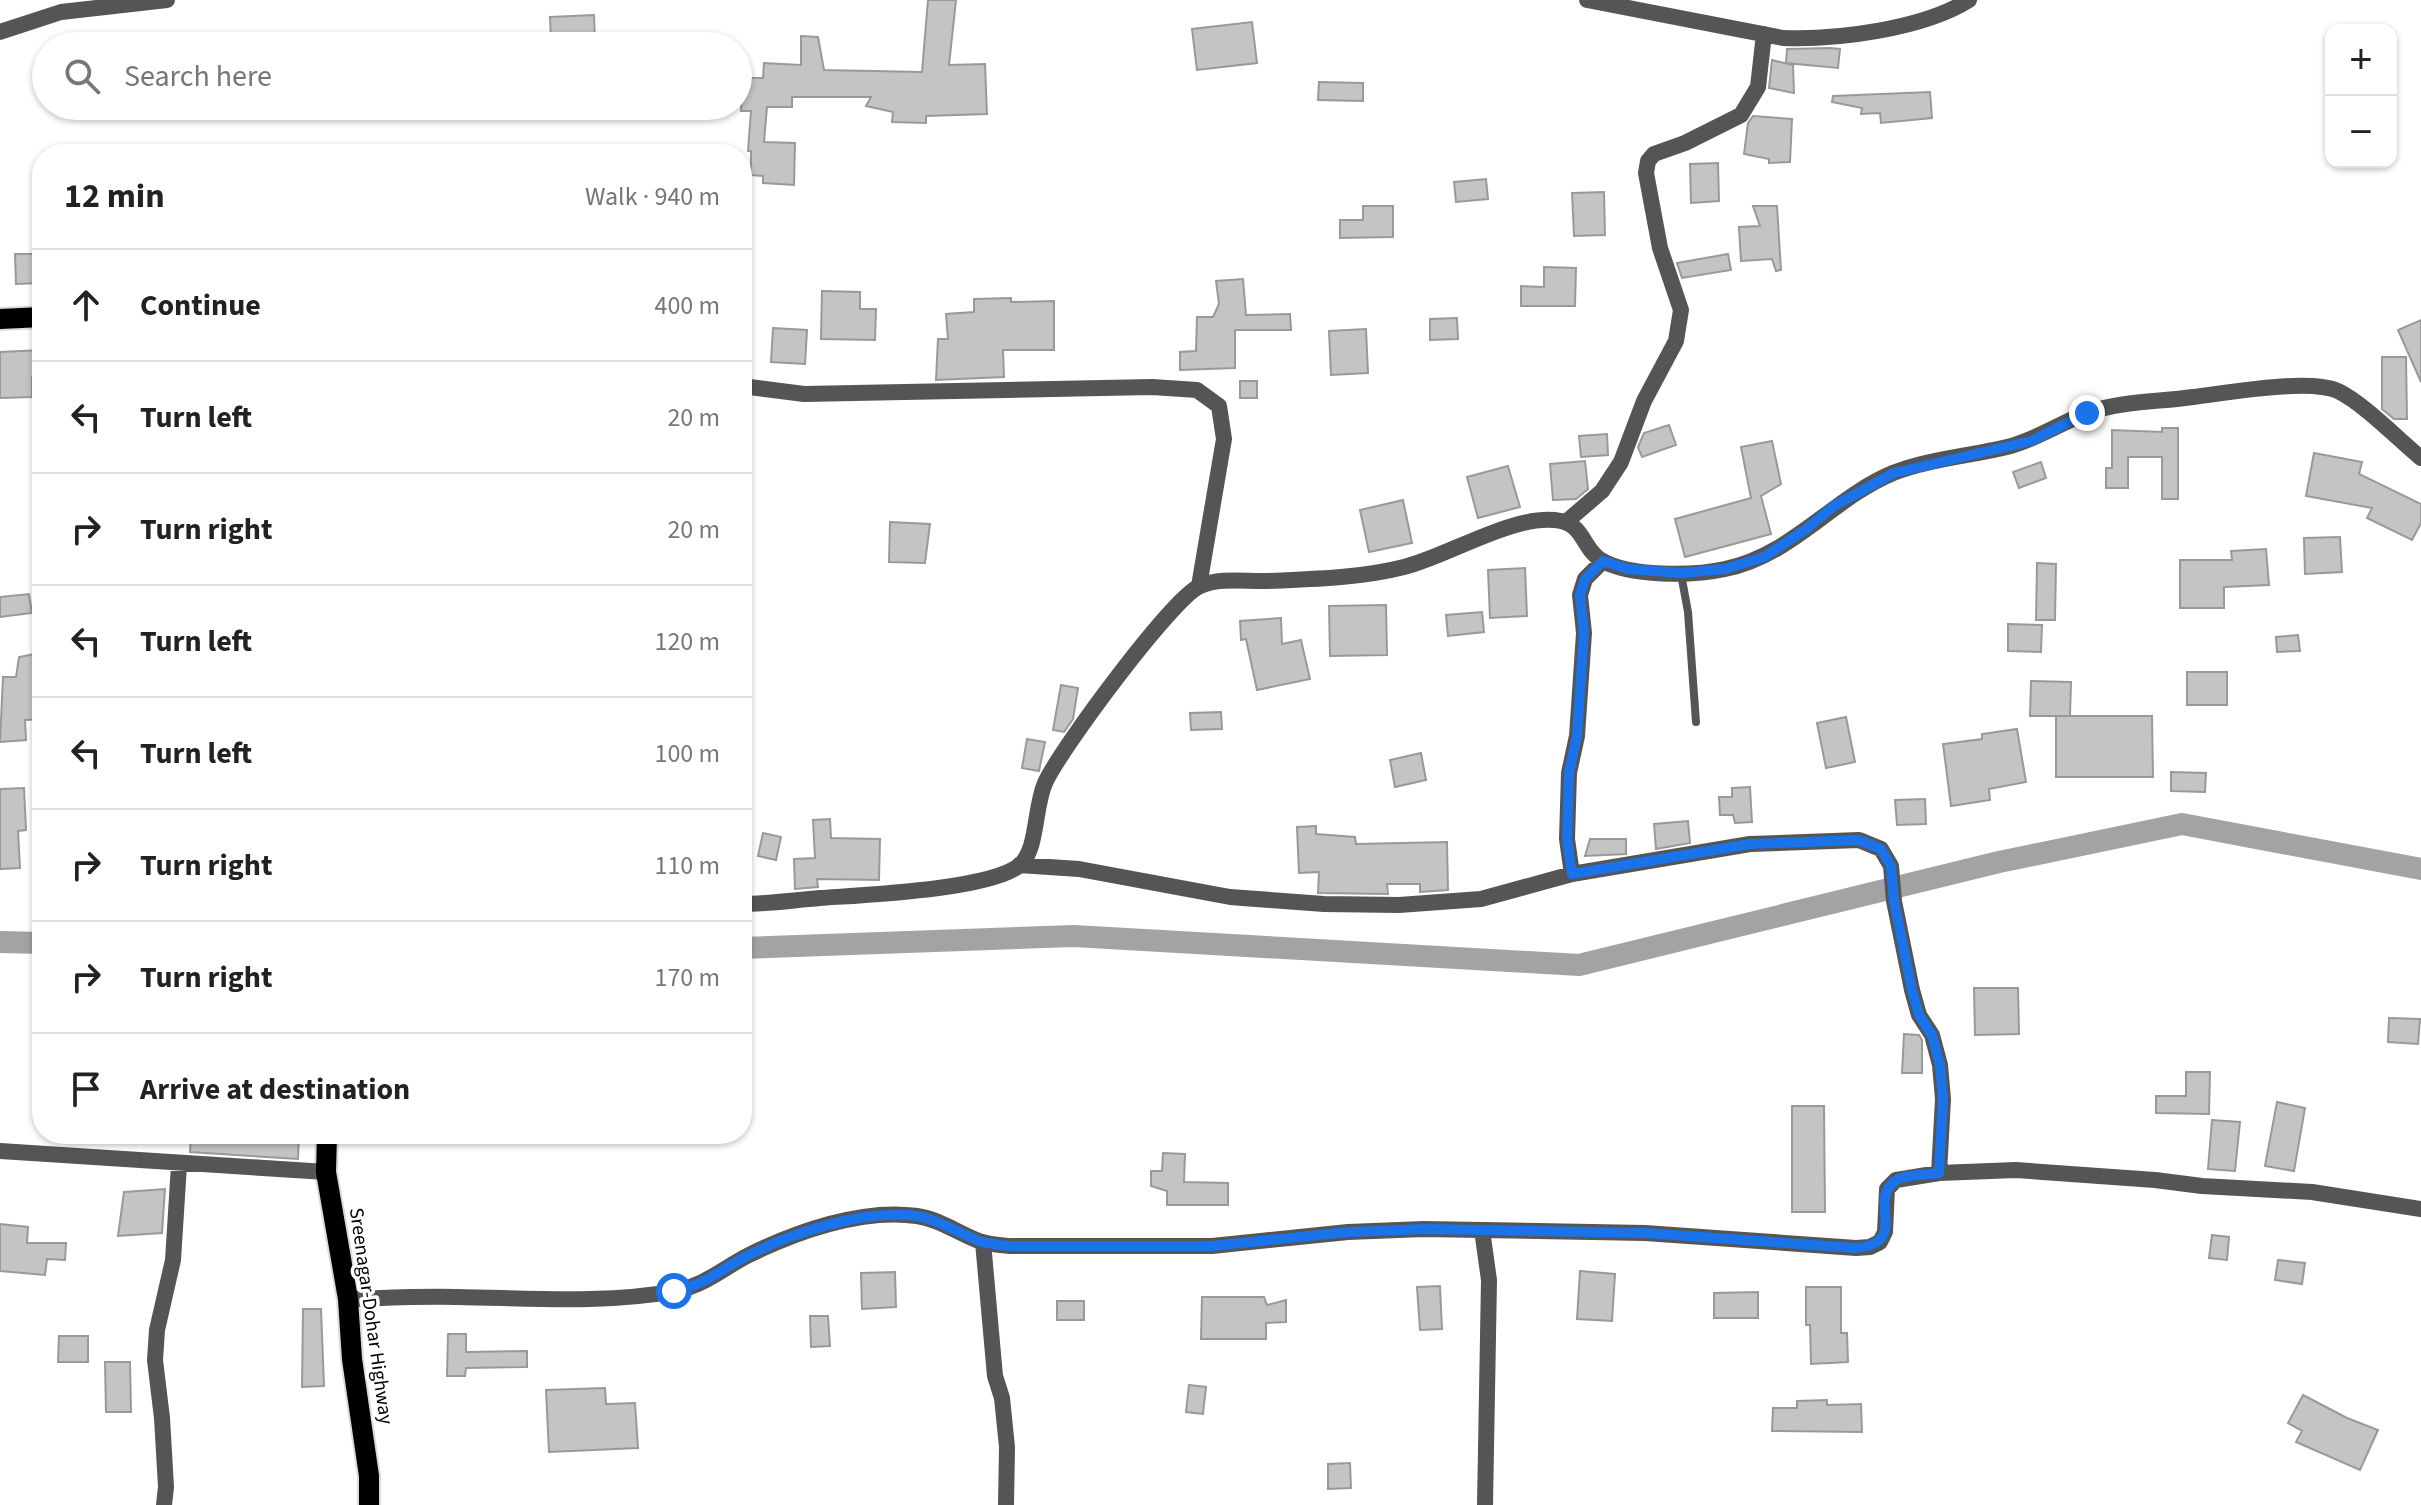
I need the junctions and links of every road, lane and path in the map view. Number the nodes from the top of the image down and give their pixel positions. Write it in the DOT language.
graph roads {
  1 [pos="167,0"];
  2 [pos="1587,0"];
  3 [pos="1969,0"];
  4 [pos="0,32"];
  5 [pos="1764,34"];
  6 [pos="32,317"];
  7 [pos="0,319"];
  8 [pos="752,387"];
  9 [pos="2421,458"];
  10 [pos="1566,522"];
  11 [pos="1603,561"];
  12 [pos="1681,573"];
  13 [pos="1199,586"];
  14 [pos="1696,722"];
  15 [pos="1019,865"];
  16 [pos="1572,874"];
  17 [pos="752,903"];
  18 [pos="327,1144"];
  19 [pos="0,1151"];
  20 [pos="179,1165"];
  21 [pos="326,1172"];
  22 [pos="1939,1173"];
  23 [pos="2421,1209"];
  24 [pos="1482,1230"];
  25 [pos="983,1242"];
  26 [pos="348,1299"];
  27 [pos="164,1505"];
  28 [pos="369,1505"];
  29 [pos="1006,1505"];
  30 [pos="1485,1505"];
  1 -- 4 [label="street"];
  2 -- 5 [label="street"];
  3 -- 5 [label="street"];
  5 -- 10 [label="street"];
  6 -- 7 [label="main road"];
  8 -- 13 [label="street"];
  9 -- 12 [label="street"];
  10 -- 11 [label="street"];
  10 -- 13 [label="street"];
  11 -- 12 [label="street"];
  11 -- 16 [label="street"];
  12 -- 14 [label="lane"];
  13 -- 15 [label="street"];
  15 -- 16 [label="street"];
  15 -- 17 [label="street"];
  16 -- 22 [label="street"];
  18 -- 21 [label="main road, Sreenagar-Dohar Highway"];
  19 -- 20 [label="street"];
  20 -- 21 [label="street"];
  20 -- 27 [label="street"];
  21 -- 26 [label="main road, Sreenagar-Dohar Highway"];
  22 -- 23 [label="street"];
  22 -- 24 [label="street"];
  24 -- 25 [label="street"];
  24 -- 30 [label="street"];
  25 -- 26 [label="street"];
  25 -- 29 [label="street"];
  26 -- 28 [label="main road, Sreenagar-Dohar Highway"];
}
